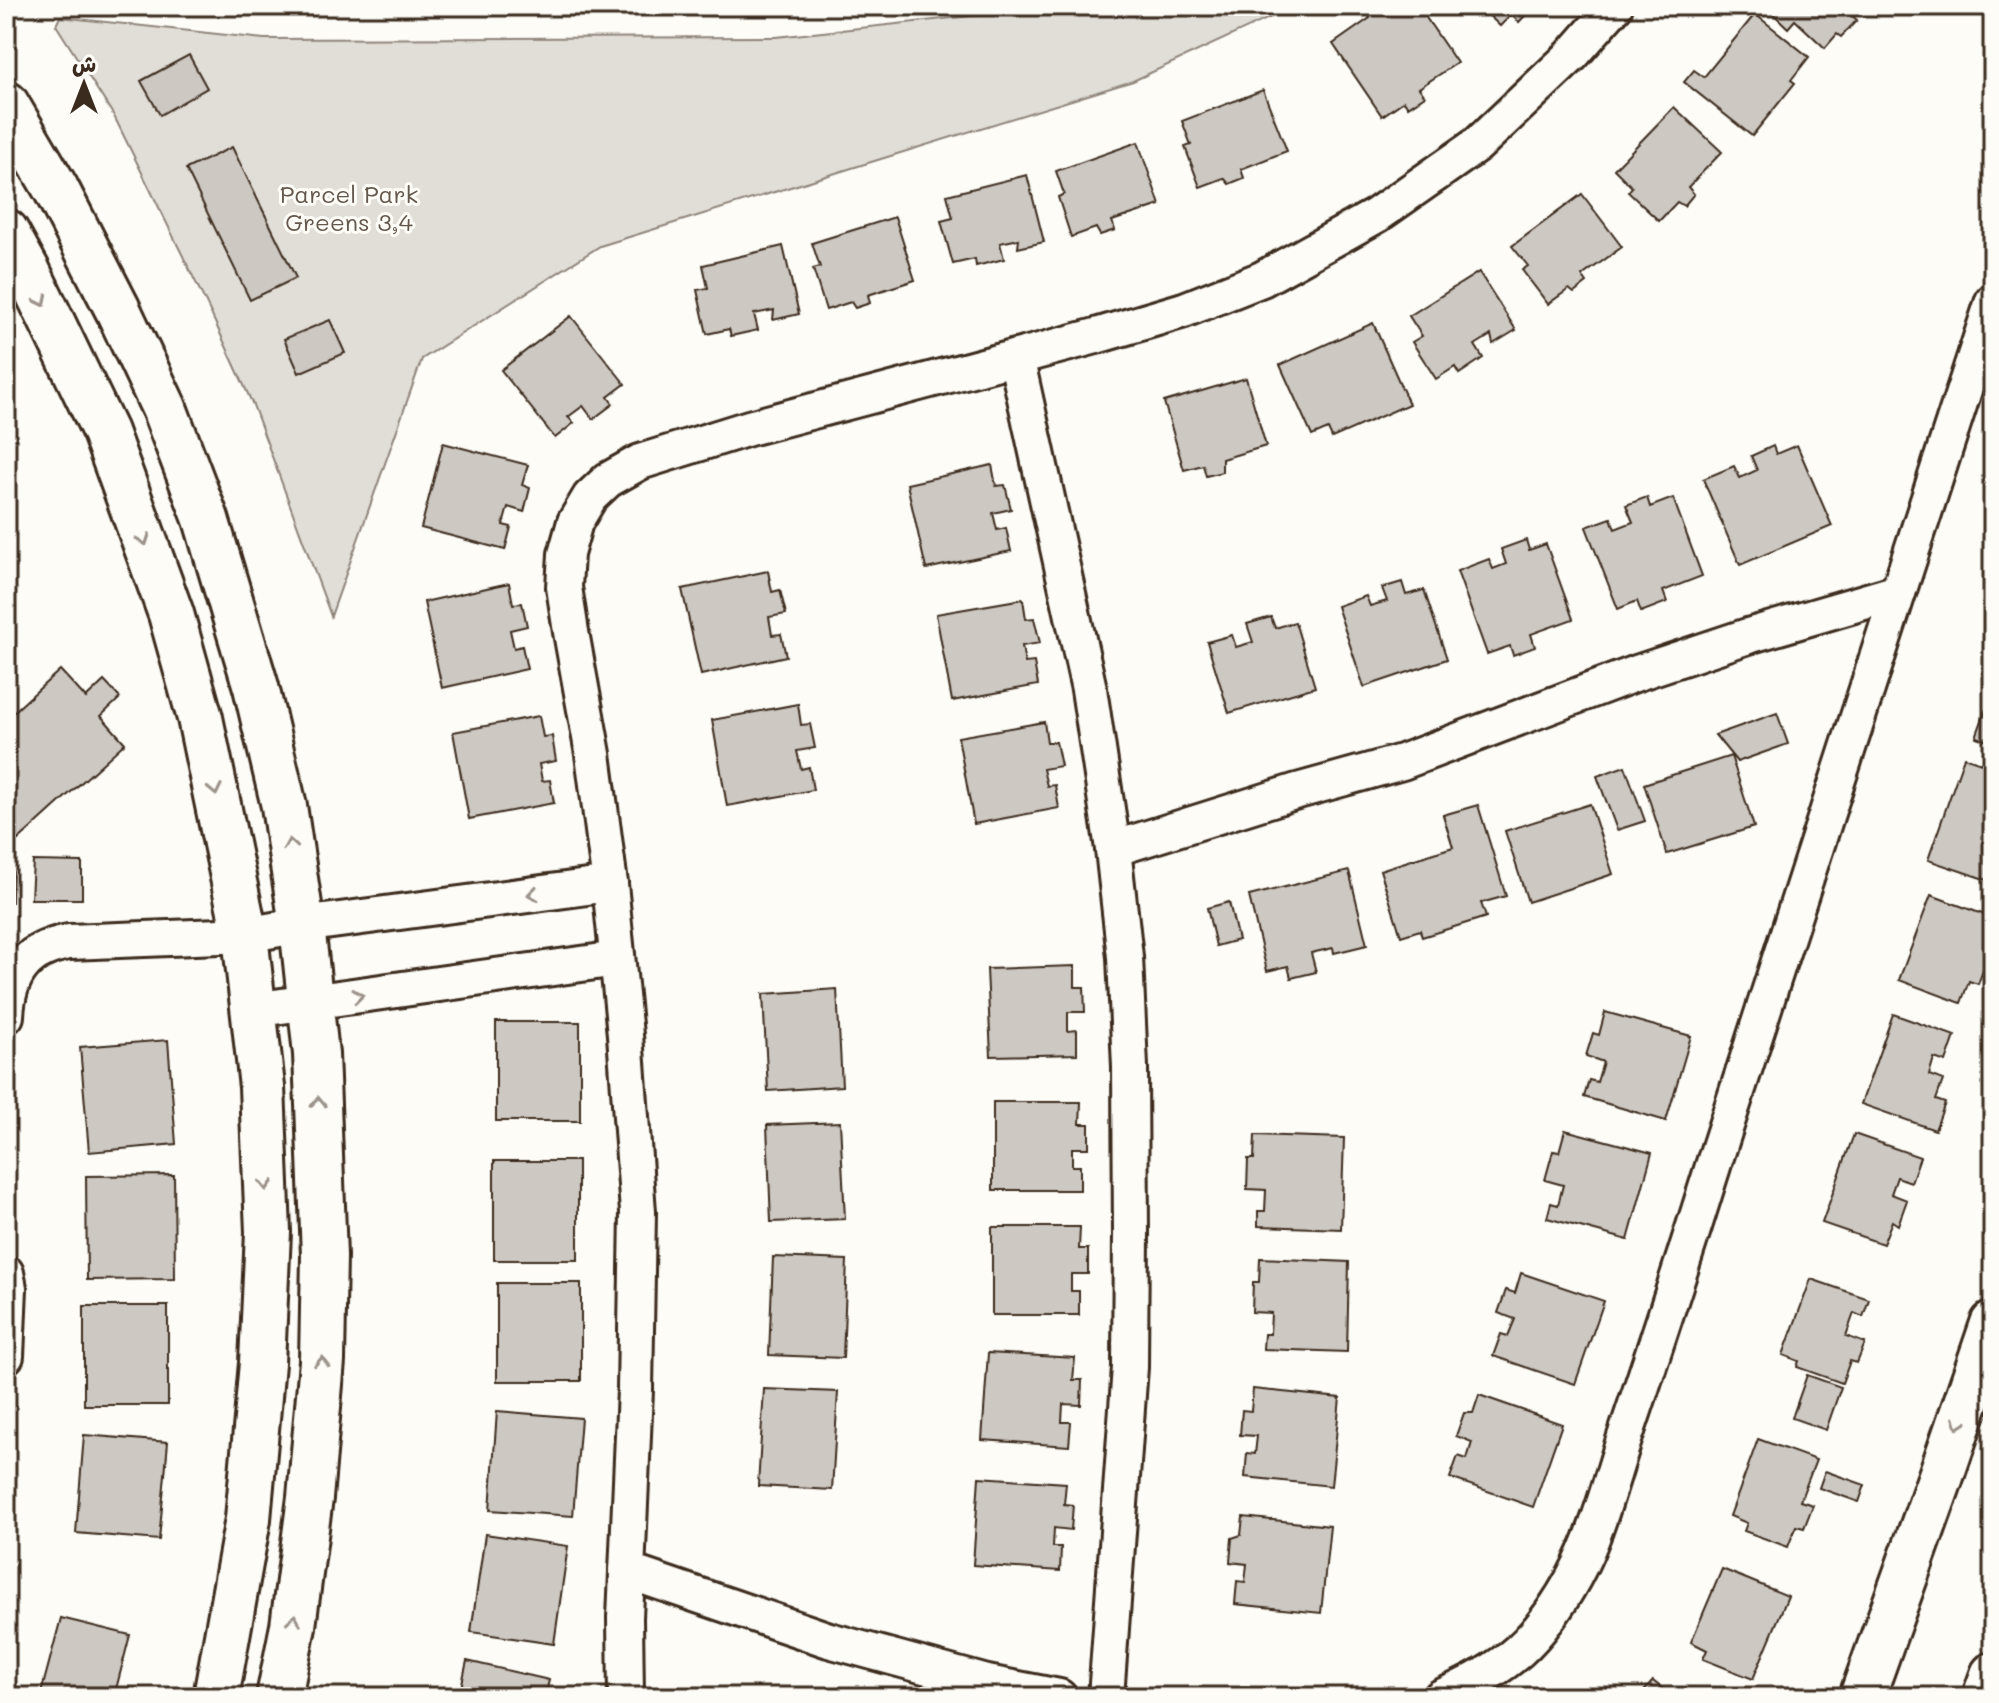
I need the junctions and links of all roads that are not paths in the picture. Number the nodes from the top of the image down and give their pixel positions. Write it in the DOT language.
graph roads {
  1 [pos="1615,6"];
  2 [pos="6,104"];
  3 [pos="6,232"];
  4 [pos="1993,301"];
  5 [pos="1016,357"];
  6 [pos="1898,592"];
  7 [pos="1113,849"];
  8 [pos="610,884"];
  9 [pos="302,925"];
  10 [pos="245,935"];
  11 [pos="617,959"];
  12 [pos="311,1003"];
  13 [pos="253,1010"];
  14 [pos="6,1016"];
  15 [pos="6,1273"];
  16 [pos="1993,1324"];
  17 [pos="6,1356"];
  18 [pos="627,1571"];
  19 [pos="1993,1675"];
  20 [pos="216,1697"];
  21 [pos="279,1697"];
  22 [pos="626,1697"];
  23 [pos="1059,1697"];
  24 [pos="1106,1697"];
  25 [pos="1441,1697"];
  26 [pos="1862,1697"];
  27 [pos="1985,1697"];
  1 -- 5 [label="street"];
  9 -- 2 [label="street, one-way"];
  3 -- 10 [label="street, one-way"];
  4 -- 6 [label="street"];
  5 -- 7 [label="street"];
  5 -- 8 [label="street"];
  6 -- 7 [label="street"];
  6 -- 25 [label="street"];
  7 -- 24 [label="street"];
  8 -- 9 [label="street, one-way"];
  8 -- 11 [label="street"];
  9 -- 10 [label="street"];
  9 -- 12 [label="street"];
  10 -- 13 [label="street"];
  10 -- 14 [label="street"];
  12 -- 11 [label="street, one-way"];
  11 -- 18 [label="street"];
  12 -- 13 [label="street"];
  21 -- 12 [label="street, one-way"];
  13 -- 20 [label="street, one-way"];
  15 -- 17 [label="street"];
  16 -- 26 [label="street, one-way"];
  18 -- 22 [label="street"];
  18 -- 23 [label="street"];
  19 -- 27 [label="street"];
}
